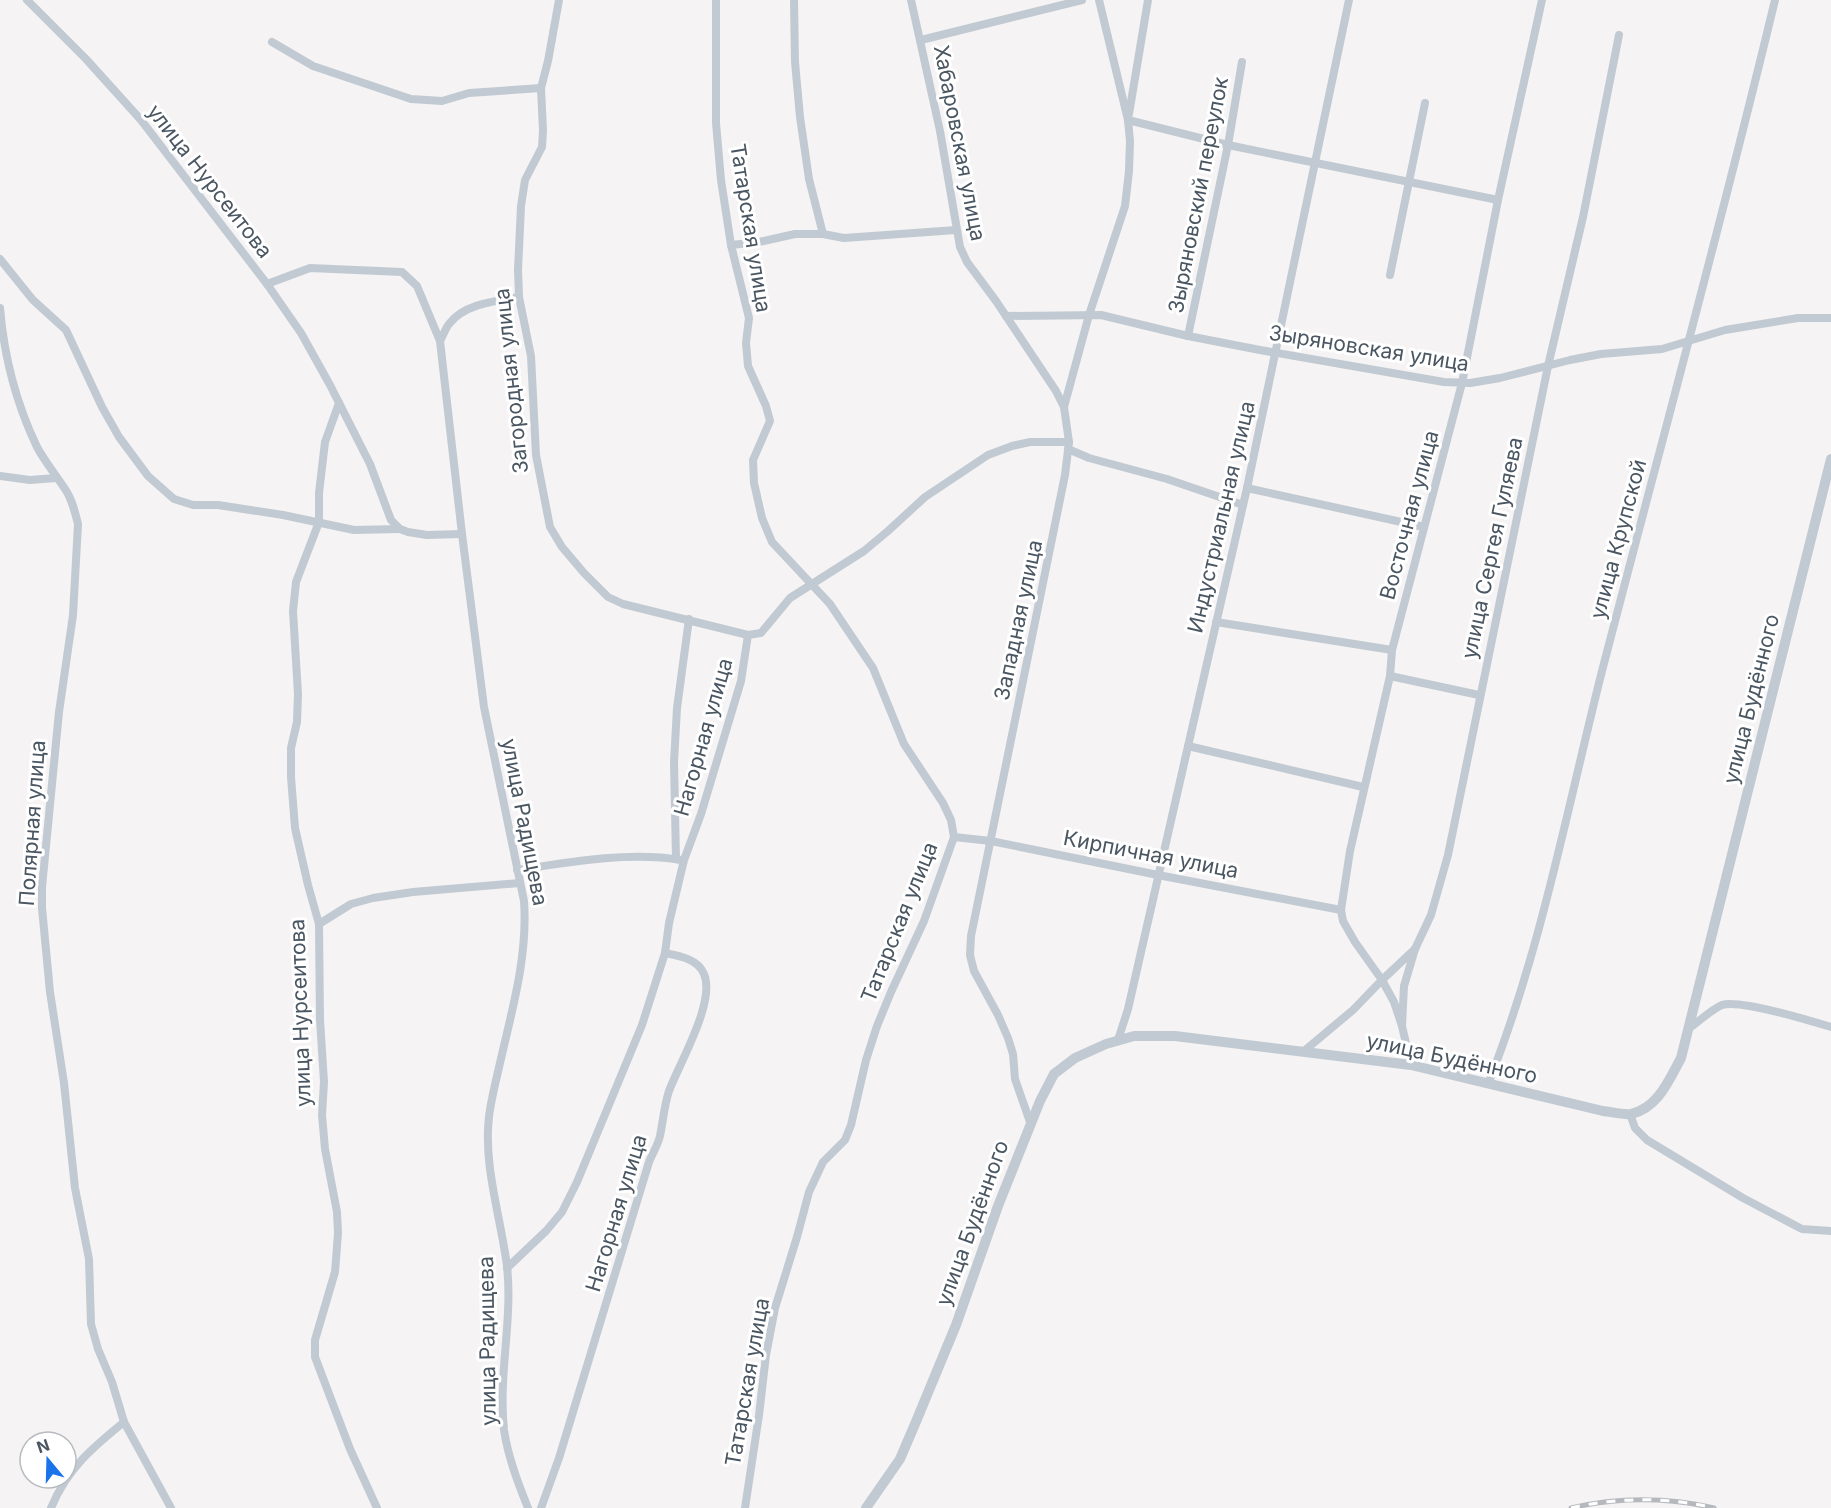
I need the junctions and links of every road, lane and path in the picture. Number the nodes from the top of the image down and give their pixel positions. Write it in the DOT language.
graph roads {
  1 [pos="27,0"];
  2 [pos="559,0"];
  3 [pos="716,0"];
  4 [pos="794,0"];
  5 [pos="911,0"];
  6 [pos="1082,0"];
  7 [pos="1099,0"];
  8 [pos="1148,0"];
  9 [pos="1349,0"];
  10 [pos="1542,0"];
  11 [pos="1775,0"];
  12 [pos="1619,35"];
  13 [pos="921,40"];
  14 [pos="272,42"];
  15 [pos="1242,62"];
  16 [pos="541,88"];
  17 [pos="1425,104"];
  18 [pos="1128,120"];
  19 [pos="1228,145"];
  20 [pos="1316,162"];
  21 [pos="1409,182"];
  22 [pos="1497,200"];
  23 [pos="956,230"];
  24 [pos="823,234"];
  25 [pos="730,245"];
  26 [pos="0,259"];
  27 [pos="1390,275"];
  28 [pos="267,284"];
  29 [pos="519,297"];
  30 [pos="0,308"];
  31 [pos="1089,315"];
  32 [pos="1006,316"];
  33 [pos="1831,318"];
  34 [pos="1188,336"];
  35 [pos="441,341"];
  36 [pos="1688,341"];
  37 [pos="1275,352"];
  38 [pos="1548,366"];
  39 [pos="1462,383"];
  40 [pos="339,403"];
  41 [pos="1064,407"];
  42 [pos="1069,446"];
  43 [pos="1831,459"];
  44 [pos="0,476"];
  45 [pos="56,478"];
  46 [pos="1247,488"];
  47 [pos="1243,505"];
  48 [pos="319,522"];
  49 [pos="1424,527"];
  50 [pos="400,529"];
  51 [pos="462,534"];
  52 [pos="812,584"];
  53 [pos="689,619"];
  54 [pos="1216,622"];
  55 [pos="748,635"];
  56 [pos="1392,650"];
  57 [pos="1390,676"];
  58 [pos="1479,695"];
  59 [pos="1188,746"];
  60 [pos="1363,787"];
  61 [pos="954,837"];
  62 [pos="991,841"];
  63 [pos="680,859"];
  64 [pos="517,870"];
  65 [pos="1158,875"];
  66 [pos="520,883"];
  67 [pos="1341,910"];
  68 [pos="319,924"];
  69 [pos="1415,949"];
  70 [pos="665,953"];
  71 [pos="1382,980"];
  72 [pos="1401,1026"];
  73 [pos="1831,1027"];
  74 [pos="1688,1029"];
  75 [pos="1118,1041"];
  76 [pos="1304,1051"];
  77 [pos="1411,1065"];
  78 [pos="1488,1084"];
  79 [pos="1630,1114"];
  80 [pos="1030,1122"];
  81 [pos="1831,1232"];
  82 [pos="507,1268"];
  83 [pos="124,1422"];
  84 [pos="51,1508"];
  85 [pos="171,1508"];
  86 [pos="377,1508"];
  87 [pos="528,1508"];
  88 [pos="541,1508"];
  89 [pos="745,1508"];
  90 [pos="866,1508"];
  1 -- 28 [label="street, улица Нурсеитова"];
  2 -- 16 [label="street, Загородная улица"];
  3 -- 25 [label="street, Татарская улица"];
  4 -- 24 [label="street"];
  5 -- 13 [label="street, Хабаровская улица"];
  6 -- 13 [label="street"];
  7 -- 18 [label="street, Западная улица"];
  8 -- 18 [label="street, Западная улица"];
  9 -- 20 [label="street, Индустриальная улица"];
  10 -- 22 [label="street, Восточная улица"];
  11 -- 36 [label="street, улица Крупской"];
  12 -- 38 [label="street, улица Сергея Гуляева"];
  13 -- 23 [label="street, Хабаровская улица"];
  14 -- 16 [label="street"];
  15 -- 19 [label="street, Зыряновский переулок"];
  16 -- 29 [label="street, Загородная улица"];
  17 -- 21 [label="street"];
  18 -- 19 [label="street"];
  18 -- 31 [label="street, Западная улица"];
  19 -- 20 [label="street"];
  19 -- 34 [label="street, Зыряновский переулок"];
  20 -- 21 [label="street"];
  20 -- 37 [label="street, Индустриальная улица"];
  21 -- 22 [label="street"];
  21 -- 27 [label="street"];
  22 -- 39 [label="street, Восточная улица"];
  23 -- 24 [label="street"];
  23 -- 32 [label="street, Хабаровская улица"];
  24 -- 25 [label="street"];
  25 -- 52 [label="street, Татарская улица"];
  26 -- 48 [label="street"];
  28 -- 35 [label="street, улица Радищева"];
  28 -- 40 [label="street, улица Нурсеитова"];
  29 -- 35 [label="street"];
  29 -- 53 [label="street, Загородная улица"];
  30 -- 45 [label="street, Полярная улица"];
  31 -- 32 [label="street, Зыряновская улица"];
  31 -- 34 [label="street, Зыряновская улица"];
  31 -- 41 [label="street, Западная улица"];
  32 -- 41 [label="street, Хабаровская улица"];
  33 -- 36 [label="street, Зыряновская улица"];
  34 -- 37 [label="street, Зыряновская улица"];
  35 -- 51 [label="street, улица Радищева"];
  36 -- 38 [label="street, Зыряновская улица"];
  36 -- 78 [label="street, улица Крупской"];
  37 -- 39 [label="street, Зыряновская улица"];
  37 -- 46 [label="street, Индустриальная улица"];
  38 -- 39 [label="street, Зыряновская улица"];
  38 -- 58 [label="street, улица Сергея Гуляева"];
  39 -- 49 [label="street, Восточная улица"];
  40 -- 48 [label="street, улица Нурсеитова"];
  40 -- 50 [label="street, улица Нурсеитова"];
  41 -- 42 [label="street, Западная улица"];
  42 -- 47 [label="street"];
  42 -- 52 [label="street"];
  42 -- 62 [label="street, Западная улица"];
  43 -- 74 [label="street, улица Будённого"];
  44 -- 45 [label="street"];
  45 -- 83 [label="street, Полярная улица"];
  46 -- 47 [label="street, Индустриальная улица"];
  46 -- 49 [label="street"];
  47 -- 54 [label="street, Индустриальная улица"];
  48 -- 50 [label="street"];
  48 -- 68 [label="street, улица Нурсеитова"];
  49 -- 56 [label="street, Восточная улица"];
  50 -- 51 [label="street"];
  51 -- 64 [label="street, улица Радищева"];
  52 -- 55 [label="street"];
  52 -- 61 [label="street, Татарская улица"];
  53 -- 55 [label="street, Загородная улица"];
  53 -- 63 [label="street"];
  54 -- 56 [label="street"];
  54 -- 59 [label="street, Индустриальная улица"];
  55 -- 63 [label="street, Нагорная улица"];
  56 -- 57 [label="street, Восточная улица"];
  57 -- 58 [label="street"];
  57 -- 60 [label="street, Восточная улица"];
  58 -- 69 [label="street, улица Сергея Гуляева"];
  59 -- 60 [label="street"];
  59 -- 65 [label="street, Индустриальная улица"];
  60 -- 67 [label="street, Восточная улица"];
  61 -- 62 [label="street, Кирпичная улица"];
  61 -- 89 [label="street, Татарская улица"];
  62 -- 65 [label="street, Кирпичная улица"];
  62 -- 80 [label="street, Западная улица"];
  63 -- 64 [label="street"];
  63 -- 70 [label="street, Нагорная улица"];
  64 -- 66 [label="street, улица Радищева"];
  65 -- 67 [label="street, Кирпичная улица"];
  65 -- 75 [label="street, Индустриальная улица"];
  66 -- 68 [label="street"];
  66 -- 82 [label="street, улица Радищева"];
  67 -- 71 [label="street"];
  68 -- 86 [label="street, улица Нурсеитова"];
  69 -- 71 [label="street"];
  69 -- 72 [label="street, улица Сергея Гуляева"];
  70 -- 82 [label="street, Нагорная улица"];
  70 -- 88 [label="street, Нагорная улица"];
  71 -- 72 [label="street"];
  71 -- 76 [label="street"];
  72 -- 77 [label="street, улица Сергея Гуляева"];
  73 -- 74 [label="street"];
  74 -- 79 [label="street, улица Будённого"];
  75 -- 76 [label="street, улица Будённого"];
  75 -- 80 [label="street, улица Будённого"];
  76 -- 77 [label="street, улица Будённого"];
  77 -- 78 [label="street, улица Будённого"];
  78 -- 79 [label="street, улица Будённого"];
  79 -- 81 [label="street"];
  80 -- 90 [label="street, улица Будённого"];
  82 -- 87 [label="street, улица Радищева"];
  83 -- 84 [label="street"];
  83 -- 85 [label="street, Полярная улица"];
}
